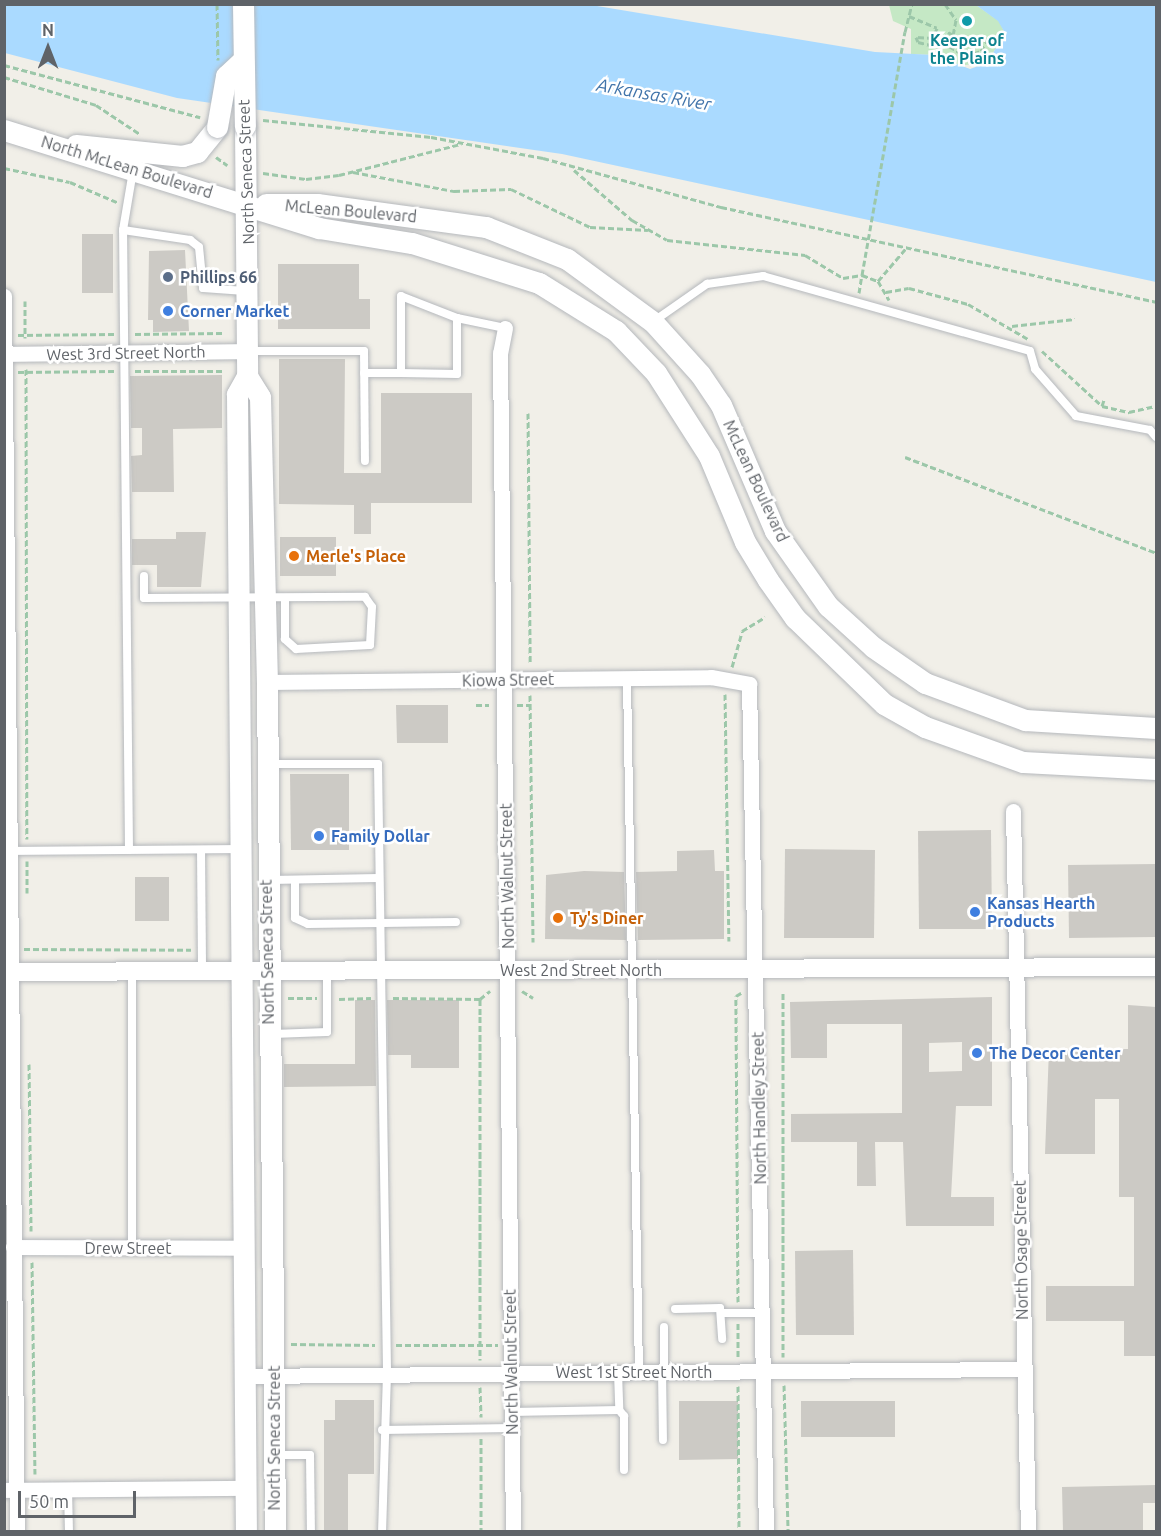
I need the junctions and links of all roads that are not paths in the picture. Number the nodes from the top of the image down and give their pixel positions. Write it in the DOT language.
graph roads {
  1 [pos="243,4"];
  2 [pos="242,61"];
  3 [pos="4,130"];
  4 [pos="56,146"];
  5 [pos="134,170"];
  6 [pos="249,204"];
  7 [pos="123,230"];
  8 [pos="248,291"];
  9 [pos="4,296"];
  10 [pos="457,318"];
  11 [pos="653,322"];
  12 [pos="506,328"];
  13 [pos="248,351"];
  14 [pos="124,353"];
  15 [pos="5,354"];
  16 [pos="364,373"];
  17 [pos="401,373"];
  18 [pos="248,376"];
  19 [pos="1156,437"];
  20 [pos="365,461"];
  21 [pos="144,576"];
  22 [pos="239,598"];
  23 [pos="275,598"];
  24 [pos="627,679"];
  25 [pos="504,680"];
  26 [pos="267,682"];
  27 [pos="749,684"];
  28 [pos="1156,728"];
  29 [pos="267,764"];
  30 [pos="1156,769"];
  31 [pos="1013,811"];
  32 [pos="240,849"];
  33 [pos="129,850"];
  34 [pos="201,850"];
  35 [pos="7,851"];
  36 [pos="378,878"];
  37 [pos="295,879"];
  38 [pos="266,880"];
  39 [pos="456,922"];
  40 [pos="378,923"];
  41 [pos="1156,967"];
  42 [pos="1017,969"];
  43 [pos="632,970"];
  44 [pos="757,970"];
  45 [pos="132,971"];
  46 [pos="202,971"];
  47 [pos="241,971"];
  48 [pos="267,971"];
  49 [pos="327,971"];
  50 [pos="378,971"];
  51 [pos="508,971"];
  52 [pos="8,972"];
  53 [pos="268,1034"];
  54 [pos="14,1247"];
  55 [pos="132,1247"];
  56 [pos="243,1248"];
  57 [pos="675,1309"];
  58 [pos="723,1313"];
  59 [pos="762,1313"];
  60 [pos="663,1327"];
  61 [pos="723,1339"];
  62 [pos="1023,1369"];
  63 [pos="663,1371"];
  64 [pos="762,1371"];
  65 [pos="618,1372"];
  66 [pos="639,1372"];
  67 [pos="511,1373"];
  68 [pos="387,1374"];
  69 [pos="245,1376"];
  70 [pos="274,1376"];
  71 [pos="619,1410"];
  72 [pos="511,1412"];
  73 [pos="512,1428"];
  74 [pos="382,1430"];
  75 [pos="663,1440"];
  76 [pos="274,1455"];
  77 [pos="624,1470"];
  78 [pos="245,1488"];
  79 [pos="68,1489"];
  80 [pos="10,1490"];
  81 [pos="16,1532"];
  82 [pos="69,1532"];
  83 [pos="246,1532"];
  84 [pos="275,1532"];
  85 [pos="311,1532"];
  86 [pos="382,1532"];
  87 [pos="513,1532"];
  88 [pos="766,1532"];
  89 [pos="1028,1532"];
  1 -- 2 [label="main road, North Seneca Street, bridge"];
  2 -- 4 [label="main road, bridge"];
  2 -- 6 [label="main road, North Seneca Street, bridge"];
  3 -- 4 [label="main road, North McLean Boulevard"];
  4 -- 5 [label="main road, North McLean Boulevard"];
  5 -- 6 [label="main road, North McLean Boulevard"];
  5 -- 7 [label="lane"];
  6 -- 8 [label="main road, North Seneca Street"];
  6 -- 11 [label="main road, McLean Boulevard"];
  6 -- 30 [label="main road, McLean Boulevard"];
  7 -- 8 [label="lane"];
  7 -- 14 [label="lane"];
  8 -- 13 [label="main road, North Seneca Street"];
  9 -- 15 [label="street"];
  10 -- 12 [label="lane"];
  10 -- 17 [label="lane"];
  10 -- 17 [label="lane"];
  11 -- 19 [label="lane"];
  11 -- 28 [label="main road, McLean Boulevard"];
  12 -- 25 [label="street, North Walnut Street"];
  13 -- 14 [label="street, West 3rd Street North"];
  13 -- 16 [label="lane"];
  13 -- 18 [label="main road, North Seneca Street"];
  14 -- 15 [label="street, West 3rd Street North"];
  14 -- 33 [label="lane"];
  15 -- 35 [label="street"];
  16 -- 17 [label="lane"];
  16 -- 20 [label="lane"];
  18 -- 22 [label="main road, North Seneca Street"];
  18 -- 23 [label="main road, North Seneca Street"];
  21 -- 22 [label="lane"];
  22 -- 23 [label="lane"];
  22 -- 32 [label="main road, North Seneca Street"];
  23 -- 23 [label="lane"];
  23 -- 26 [label="main road, North Seneca Street"];
  24 -- 25 [label="street, Kiowa Street"];
  24 -- 27 [label="street, Kiowa Street"];
  24 -- 43 [label="lane"];
  25 -- 26 [label="street, Kiowa Street"];
  25 -- 51 [label="street, North Walnut Street"];
  26 -- 29 [label="main road, North Seneca Street"];
  27 -- 44 [label="street, North Handley Street"];
  29 -- 36 [label="lane"];
  29 -- 38 [label="main road, North Seneca Street"];
  31 -- 42 [label="street, North Osage Street"];
  32 -- 34 [label="lane"];
  32 -- 47 [label="main road, North Seneca Street"];
  33 -- 34 [label="lane"];
  33 -- 35 [label="lane"];
  34 -- 46 [label="lane"];
  35 -- 52 [label="street"];
  36 -- 37 [label="lane"];
  36 -- 40 [label="lane"];
  37 -- 38 [label="lane"];
  37 -- 40 [label="lane"];
  38 -- 48 [label="main road, North Seneca Street"];
  39 -- 40 [label="lane"];
  40 -- 50 [label="lane"];
  41 -- 42 [label="street, West 2nd Street North"];
  42 -- 44 [label="street, West 2nd Street North"];
  42 -- 62 [label="street, North Osage Street"];
  43 -- 44 [label="street, West 2nd Street North"];
  43 -- 51 [label="street, West 2nd Street North"];
  43 -- 66 [label="lane"];
  44 -- 59 [label="street, North Handley Street"];
  45 -- 46 [label="street, West 2nd Street North"];
  45 -- 52 [label="street, West 2nd Street North"];
  45 -- 55 [label="lane"];
  46 -- 47 [label="street, West 2nd Street North"];
  47 -- 48 [label="street, West 2nd Street North"];
  47 -- 56 [label="main road, North Seneca Street"];
  48 -- 49 [label="street, West 2nd Street North"];
  48 -- 53 [label="main road, North Seneca Street"];
  49 -- 50 [label="street, West 2nd Street North"];
  49 -- 53 [label="lane"];
  50 -- 51 [label="street, West 2nd Street North"];
  50 -- 68 [label="lane"];
  51 -- 67 [label="street, North Walnut Street"];
  52 -- 54 [label="street"];
  53 -- 70 [label="main road, North Seneca Street"];
  54 -- 55 [label="street, Drew Street"];
  54 -- 80 [label="street"];
  55 -- 56 [label="street, Drew Street"];
  56 -- 69 [label="main road, North Seneca Street"];
  57 -- 58 [label="lane"];
  58 -- 59 [label="lane"];
  58 -- 61 [label="lane"];
  59 -- 64 [label="street, North Handley Street"];
  60 -- 63 [label="lane"];
  62 -- 64 [label="street, West 1st Street North"];
  62 -- 89 [label="street, North Osage Street"];
  63 -- 64 [label="street, West 1st Street North"];
  63 -- 66 [label="street, West 1st Street North"];
  63 -- 75 [label="lane"];
  64 -- 88 [label="street, North Handley Street"];
  65 -- 66 [label="street, West 1st Street North"];
  65 -- 67 [label="street, West 1st Street North"];
  65 -- 71 [label="lane"];
  67 -- 68 [label="street, West 1st Street North"];
  67 -- 72 [label="street, North Walnut Street"];
  68 -- 70 [label="street, West 1st Street North"];
  68 -- 74 [label="lane"];
  69 -- 70 [label="street, West 1st Street North"];
  69 -- 78 [label="main road, North Seneca Street"];
  70 -- 76 [label="main road, North Seneca Street"];
  71 -- 72 [label="lane"];
  71 -- 77 [label="lane"];
  72 -- 73 [label="street, North Walnut Street"];
  73 -- 74 [label="lane"];
  73 -- 87 [label="street, North Walnut Street"];
  74 -- 86 [label="lane"];
  76 -- 84 [label="main road, North Seneca Street"];
  76 -- 85 [label="lane"];
  78 -- 79 [label="street"];
  78 -- 83 [label="main road, North Seneca Street"];
  79 -- 80 [label="street"];
  79 -- 82 [label="lane"];
  80 -- 81 [label="street"];
}
